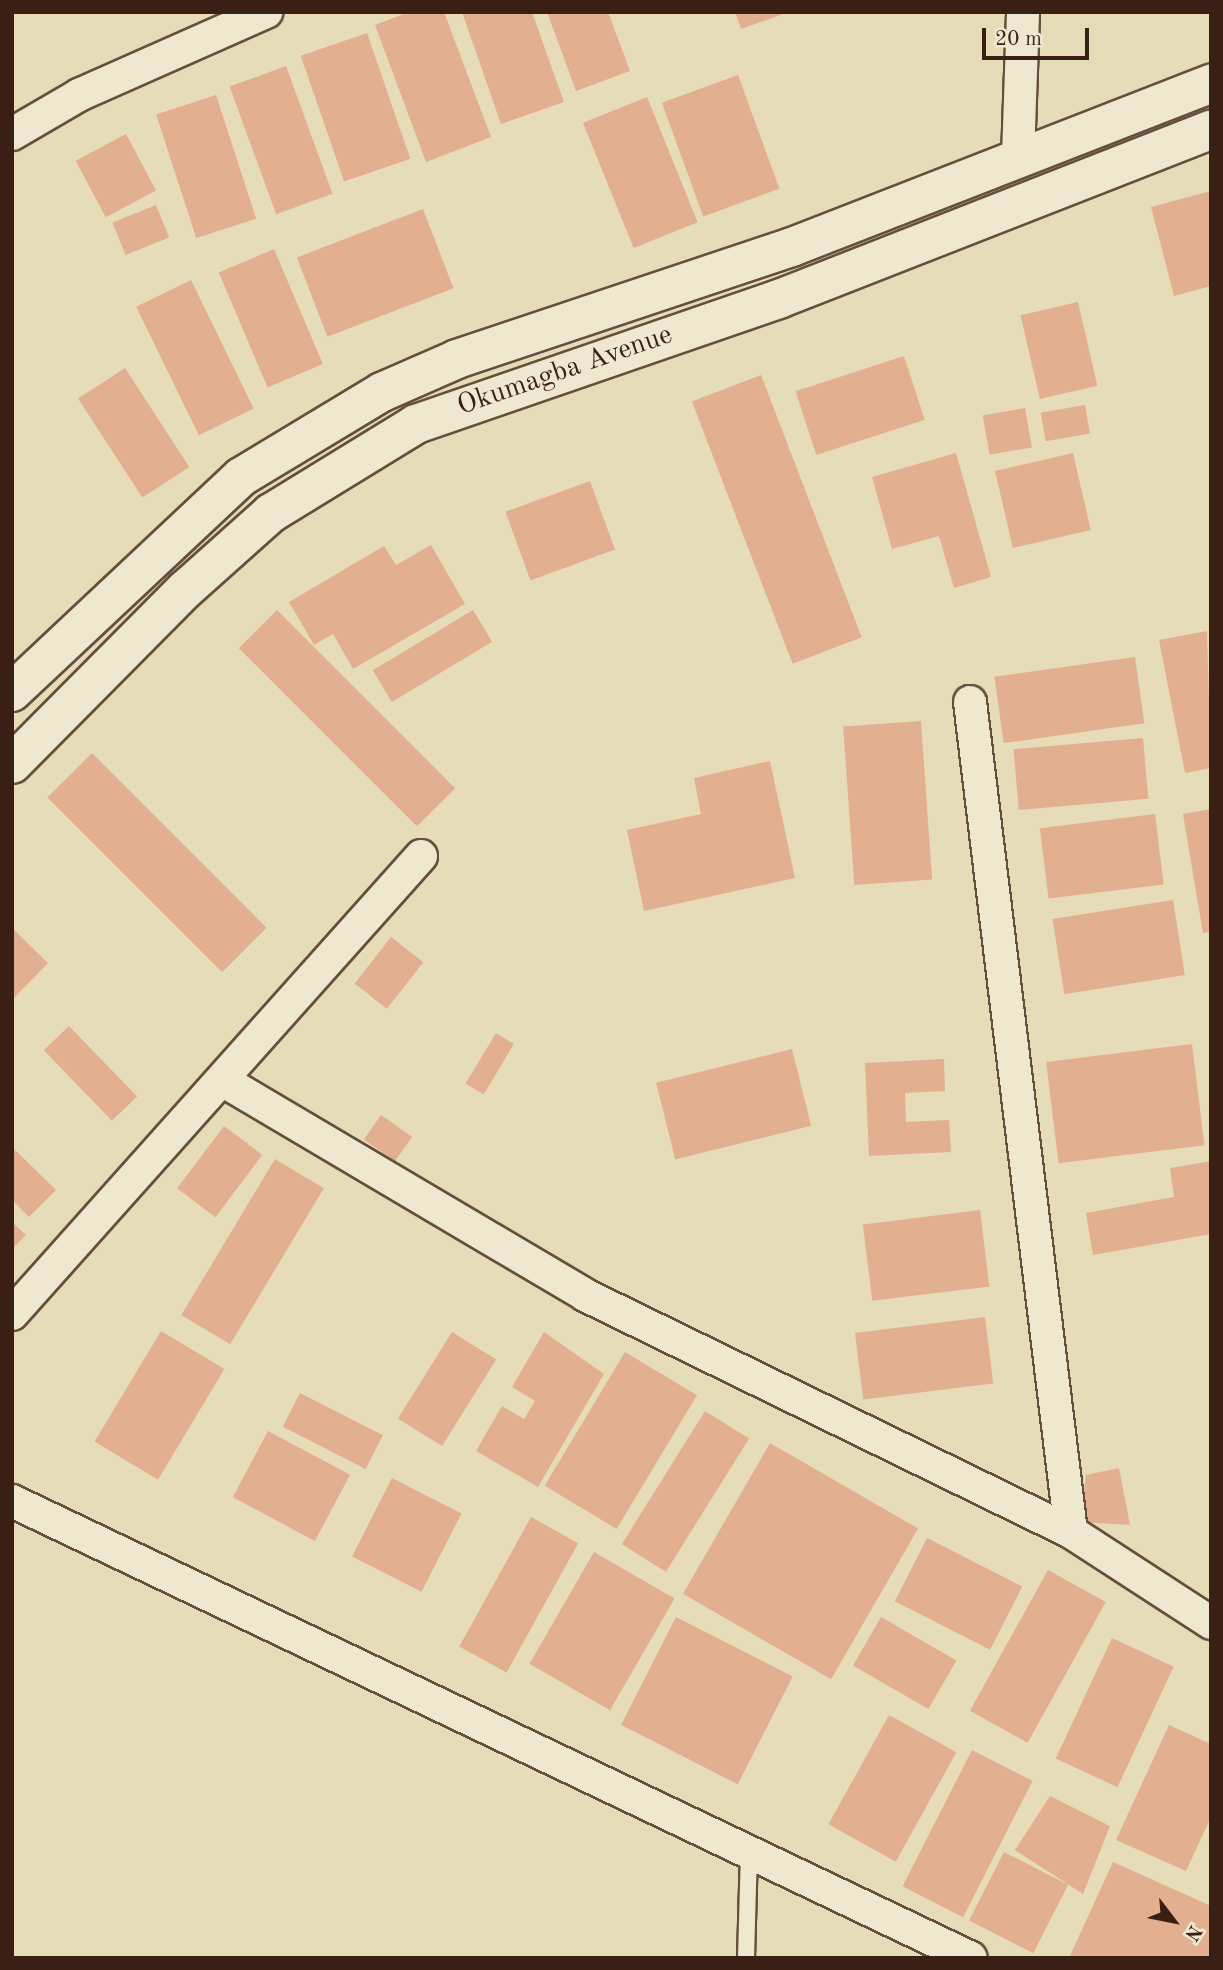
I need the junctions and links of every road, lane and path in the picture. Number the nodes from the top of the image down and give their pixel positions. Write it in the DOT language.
graph roads {
  1 [pos="267,12"];
  2 [pos="1023,12"];
  3 [pos="1211,84"];
  4 [pos="1211,130"];
  5 [pos="12,134"];
  6 [pos="1018,157"];
  7 [pos="12,692"];
  8 [pos="970,702"];
  9 [pos="12,764"];
  10 [pos="421,856"];
  11 [pos="222,1080"];
  12 [pos="12,1314"];
  13 [pos="12,1501"];
  14 [pos="1071,1532"];
  15 [pos="1211,1623"];
  16 [pos="749,1852"];
  17 [pos="746,1958"];
  18 [pos="971,1958"];
  1 -- 5 [label="street"];
  2 -- 6 [label="street"];
  3 -- 6 [label="main road, Okumagba Avenue"];
  4 -- 9 [label="main road, Okumagba Avenue"];
  6 -- 7 [label="main road, Okumagba Avenue"];
  8 -- 14 [label="street"];
  10 -- 11 [label="street"];
  11 -- 12 [label="street"];
  11 -- 14 [label="street"];
  13 -- 16 [label="street"];
  14 -- 15 [label="street"];
  16 -- 17 [label="lane"];
  16 -- 18 [label="street"];
}
